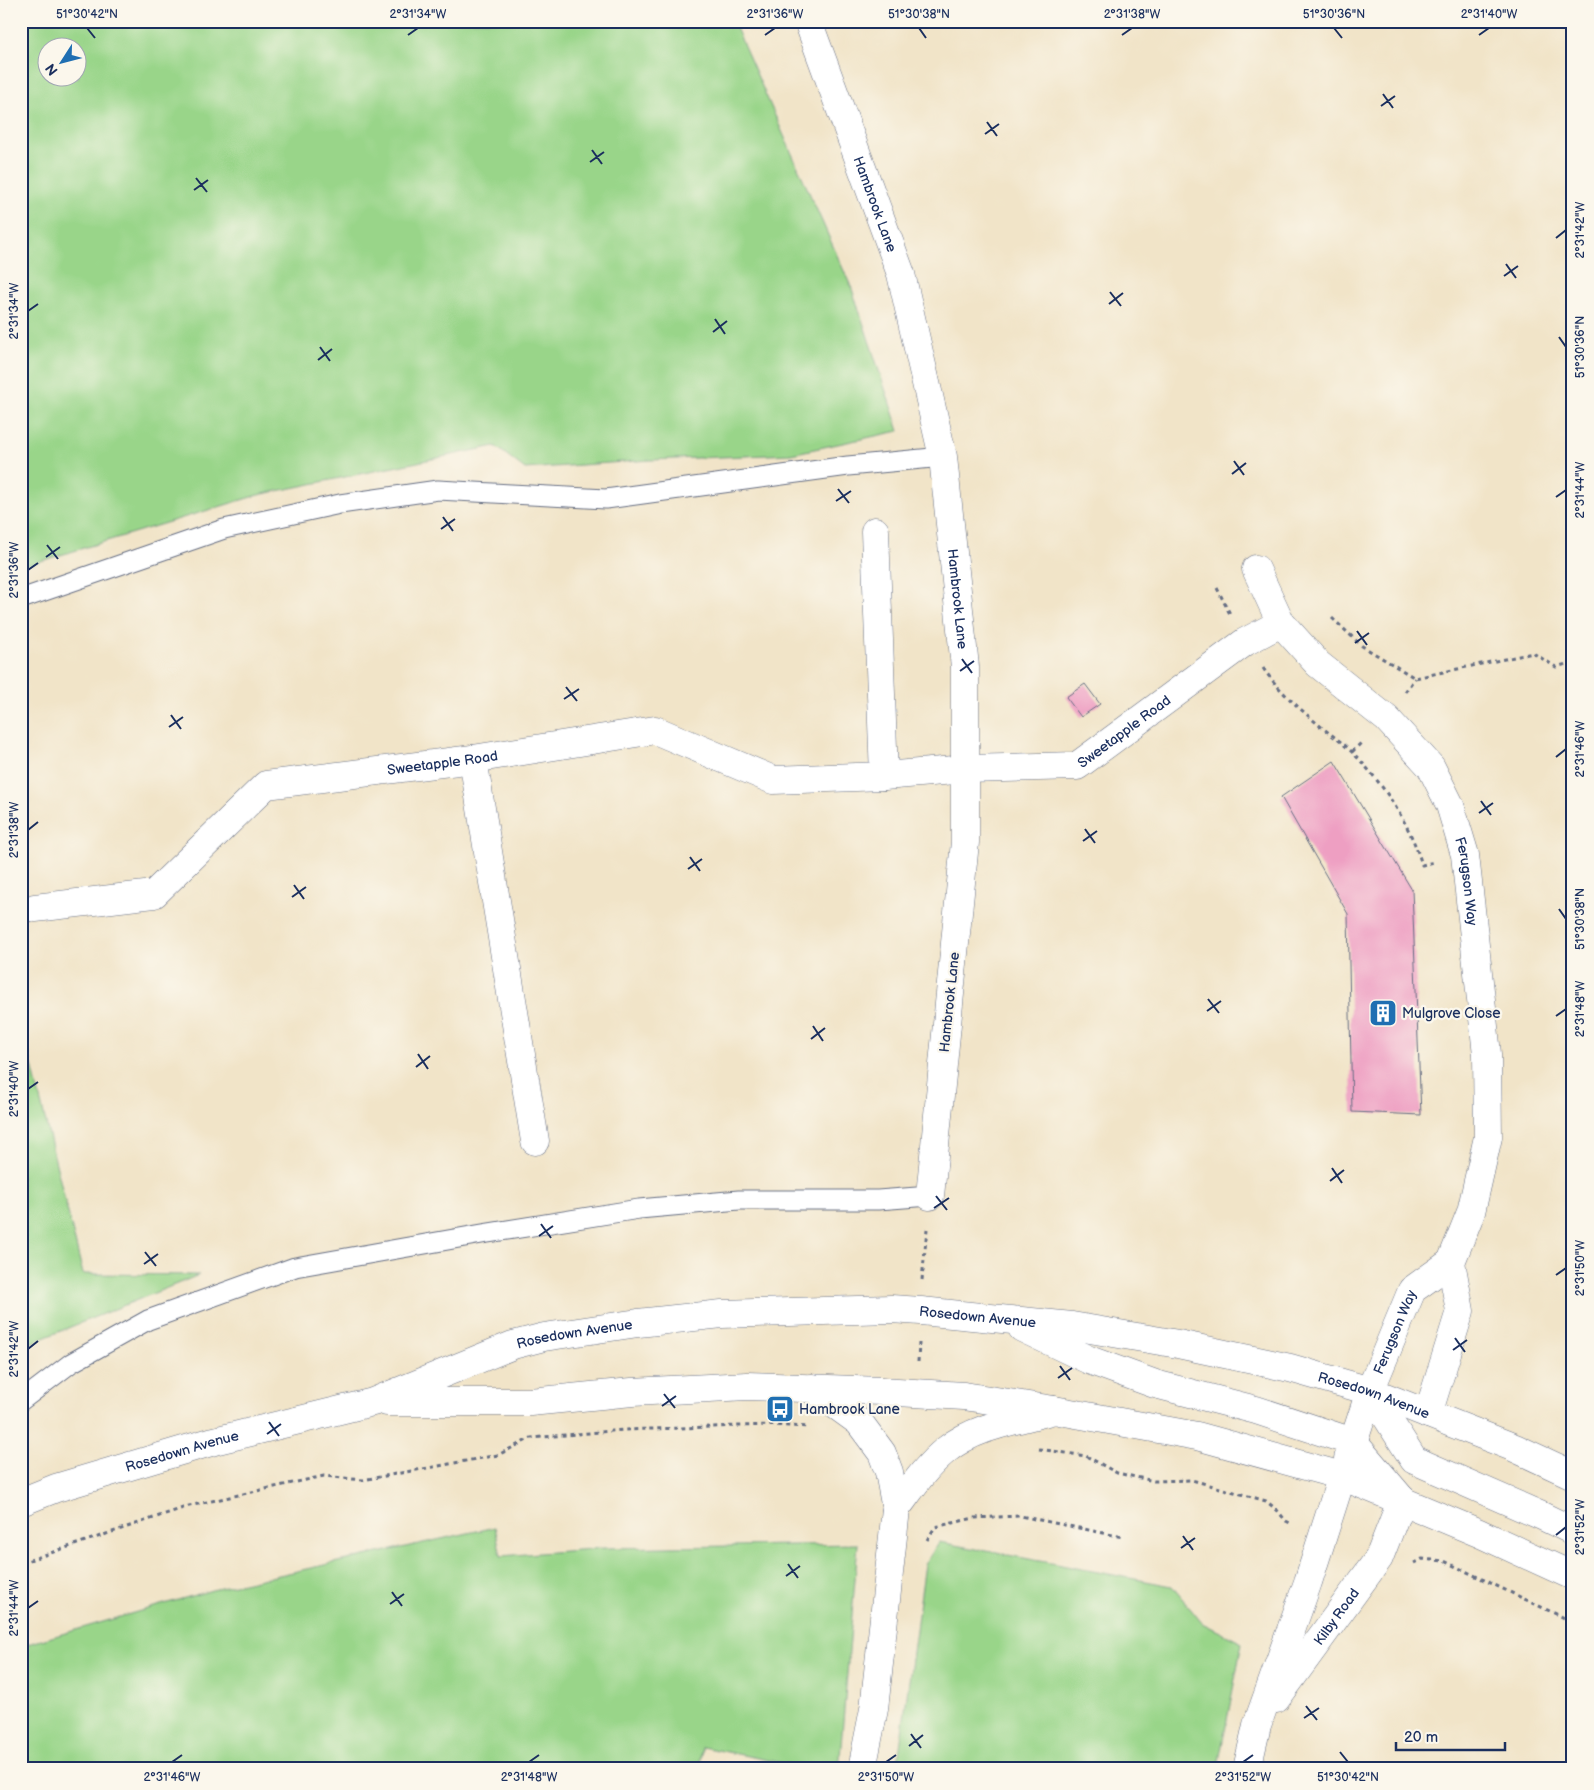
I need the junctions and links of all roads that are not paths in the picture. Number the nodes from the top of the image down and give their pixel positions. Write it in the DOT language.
graph roads {
  1 [pos="808,21"];
  2 [pos="943,457"];
  3 [pos="875,531"];
  4 [pos="1256,569"];
  5 [pos="21,599"];
  6 [pos="1281,623"];
  7 [pos="473,759"];
  8 [pos="966,769"];
  9 [pos="884,776"];
  10 [pos="35,908"];
  11 [pos="535,1141"];
  12 [pos="930,1196"];
  13 [pos="1451,1262"];
  14 [pos="1004,1319"];
  15 [pos="812,1388"];
  16 [pos="1370,1391"];
  17 [pos="21,1401"];
  18 [pos="374,1402"];
  19 [pos="1054,1410"];
  20 [pos="1428,1414"];
  21 [pos="1353,1442"];
  22 [pos="1414,1460"];
  23 [pos="1573,1474"];
  24 [pos="1342,1476"];
  25 [pos="1402,1500"];
  26 [pos="21,1502"];
  27 [pos="896,1509"];
  28 [pos="1573,1531"];
  29 [pos="1573,1576"];
  30 [pos="1257,1725"];
  31 [pos="862,1769"];
  32 [pos="1247,1769"];
  1 -- 2 [label="street, Hambrook Lane"];
  2 -- 5 [label="lane"];
  2 -- 8 [label="street, Hambrook Lane"];
  3 -- 9 [label="street"];
  4 -- 6 [label="street, Ferugson Way"];
  6 -- 8 [label="street, Sweetapple Road"];
  6 -- 13 [label="street, Ferugson Way"];
  7 -- 9 [label="street, Sweetapple Road"];
  7 -- 10 [label="street, Sweetapple Road"];
  7 -- 11 [label="street"];
  8 -- 9 [label="street, Sweetapple Road"];
  8 -- 12 [label="street, Hambrook Lane"];
  12 -- 17 [label="lane"];
  13 -- 16 [label="street, Ferugson Way"];
  13 -- 20 [label="street"];
  14 -- 16 [label="street, Rosedown Avenue"];
  14 -- 18 [label="street, Rosedown Avenue"];
  14 -- 21 [label="street"];
  15 -- 18 [label="street, Rosedown Avenue"];
  15 -- 19 [label="street, Rosedown Avenue"];
  15 -- 27 [label="street"];
  16 -- 20 [label="street, Rosedown Avenue"];
  16 -- 21 [label="street, Ferugson Way"];
  16 -- 22 [label="street"];
  18 -- 26 [label="street, Rosedown Avenue"];
  19 -- 24 [label="street, Rosedown Avenue"];
  19 -- 27 [label="street"];
  20 -- 22 [label="street, Kilby Road"];
  20 -- 23 [label="street, Rosedown Avenue"];
  21 -- 24 [label="street, Kilby Road"];
  21 -- 25 [label="street"];
  22 -- 25 [label="street, Kilby Road"];
  22 -- 28 [label="street"];
  24 -- 25 [label="street, Rosedown Avenue"];
  24 -- 30 [label="street, Kilby Road"];
  25 -- 29 [label="street, Rosedown Avenue"];
  25 -- 30 [label="street, Kilby Road"];
  27 -- 31 [label="street"];
  30 -- 32 [label="street, Kilby Road"];
}
